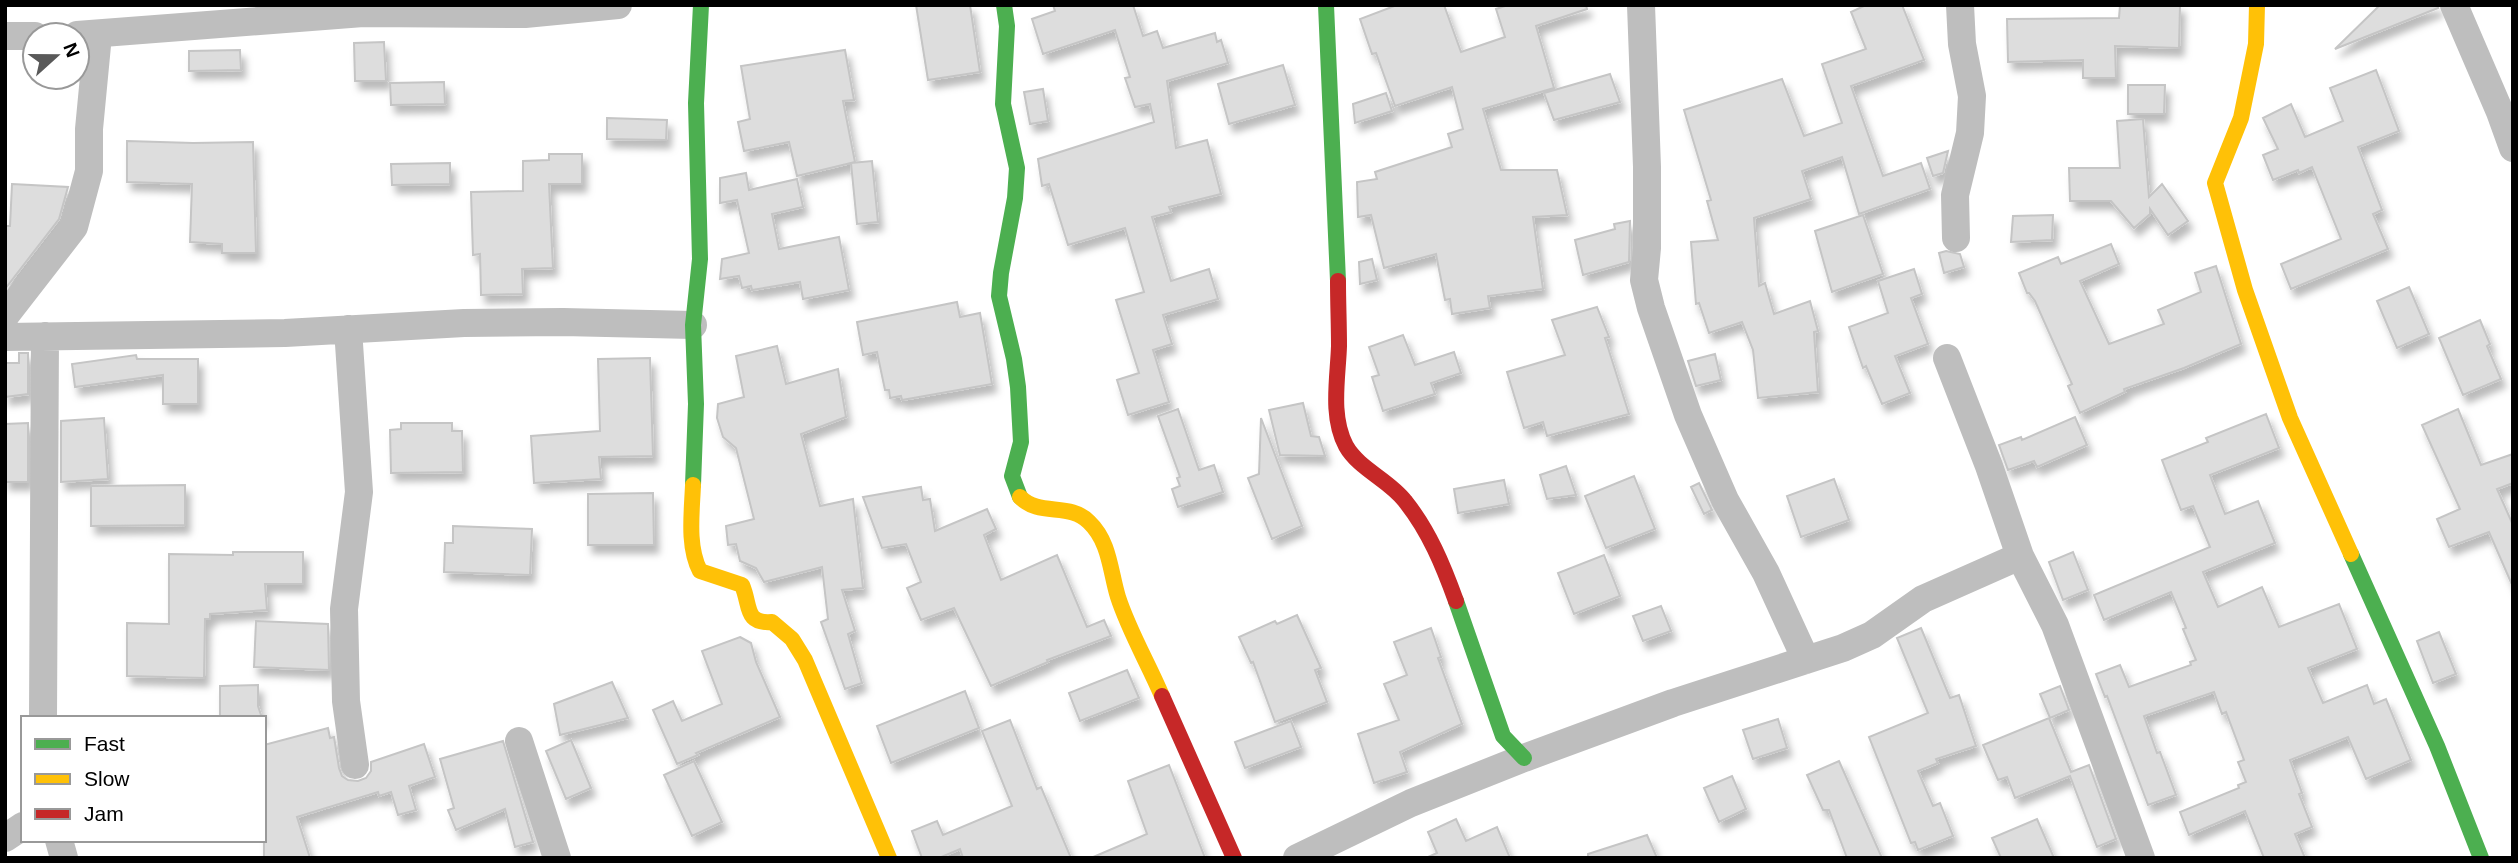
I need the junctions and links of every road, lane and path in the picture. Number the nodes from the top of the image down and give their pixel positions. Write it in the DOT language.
graph roads {
  1 [pos="618,5"];
  2 [pos="701,5"];
  3 [pos="1004,5"];
  4 [pos="1326,5"];
  5 [pos="1641,5"];
  6 [pos="1960,5"];
  7 [pos="2258,5"];
  8 [pos="2454,5"];
  9 [pos="363,9"];
  10 [pos="91,35"];
  11 [pos="89,91"];
  12 [pos="2513,148"];
  13 [pos="1956,238"];
  14 [pos="5,316"];
  15 [pos="693,325"];
  16 [pos="348,329"];
  17 [pos="45,336"];
  18 [pos="5,337"];
  19 [pos="1947,358"];
  20 [pos="2020,556"];
  21 [pos="1806,660"];
  22 [pos="43,716"];
  23 [pos="1503,736"];
  24 [pos="519,741"];
  25 [pos="1524,758"];
  26 [pos="355,765"];
  27 [pos="1493,770"];
  28 [pos="21,828"];
  29 [pos="5,838"];
  30 [pos="556,858"];
  31 [pos="889,858"];
  32 [pos="1234,858"];
  33 [pos="1297,858"];
  34 [pos="2141,858"];
  35 [pos="2481,858"];
  1 -- 9 [label="street"];
  2 -- 15 [label="street"];
  3 -- 32 [label="street"];
  4 -- 23 [label="street"];
  5 -- 21 [label="street"];
  6 -- 13 [label="street"];
  7 -- 35 [label="street"];
  8 -- 12 [label="street"];
  9 -- 10 [label="street"];
  11 -- 14 [label="street"];
  15 -- 16 [label="street"];
  15 -- 31 [label="street"];
  16 -- 17 [label="street"];
  16 -- 26 [label="street"];
  17 -- 18 [label="street"];
  17 -- 22 [label="street"];
  19 -- 20 [label="street"];
  20 -- 21 [label="street"];
  20 -- 34 [label="street"];
  21 -- 25 [label="street"];
  23 -- 25 [label="street"];
  23 -- 27 [label="street"];
  24 -- 30 [label="street"];
  25 -- 27 [label="street"];
  27 -- 33 [label="street"];
  28 -- 29 [label="street"];
}
